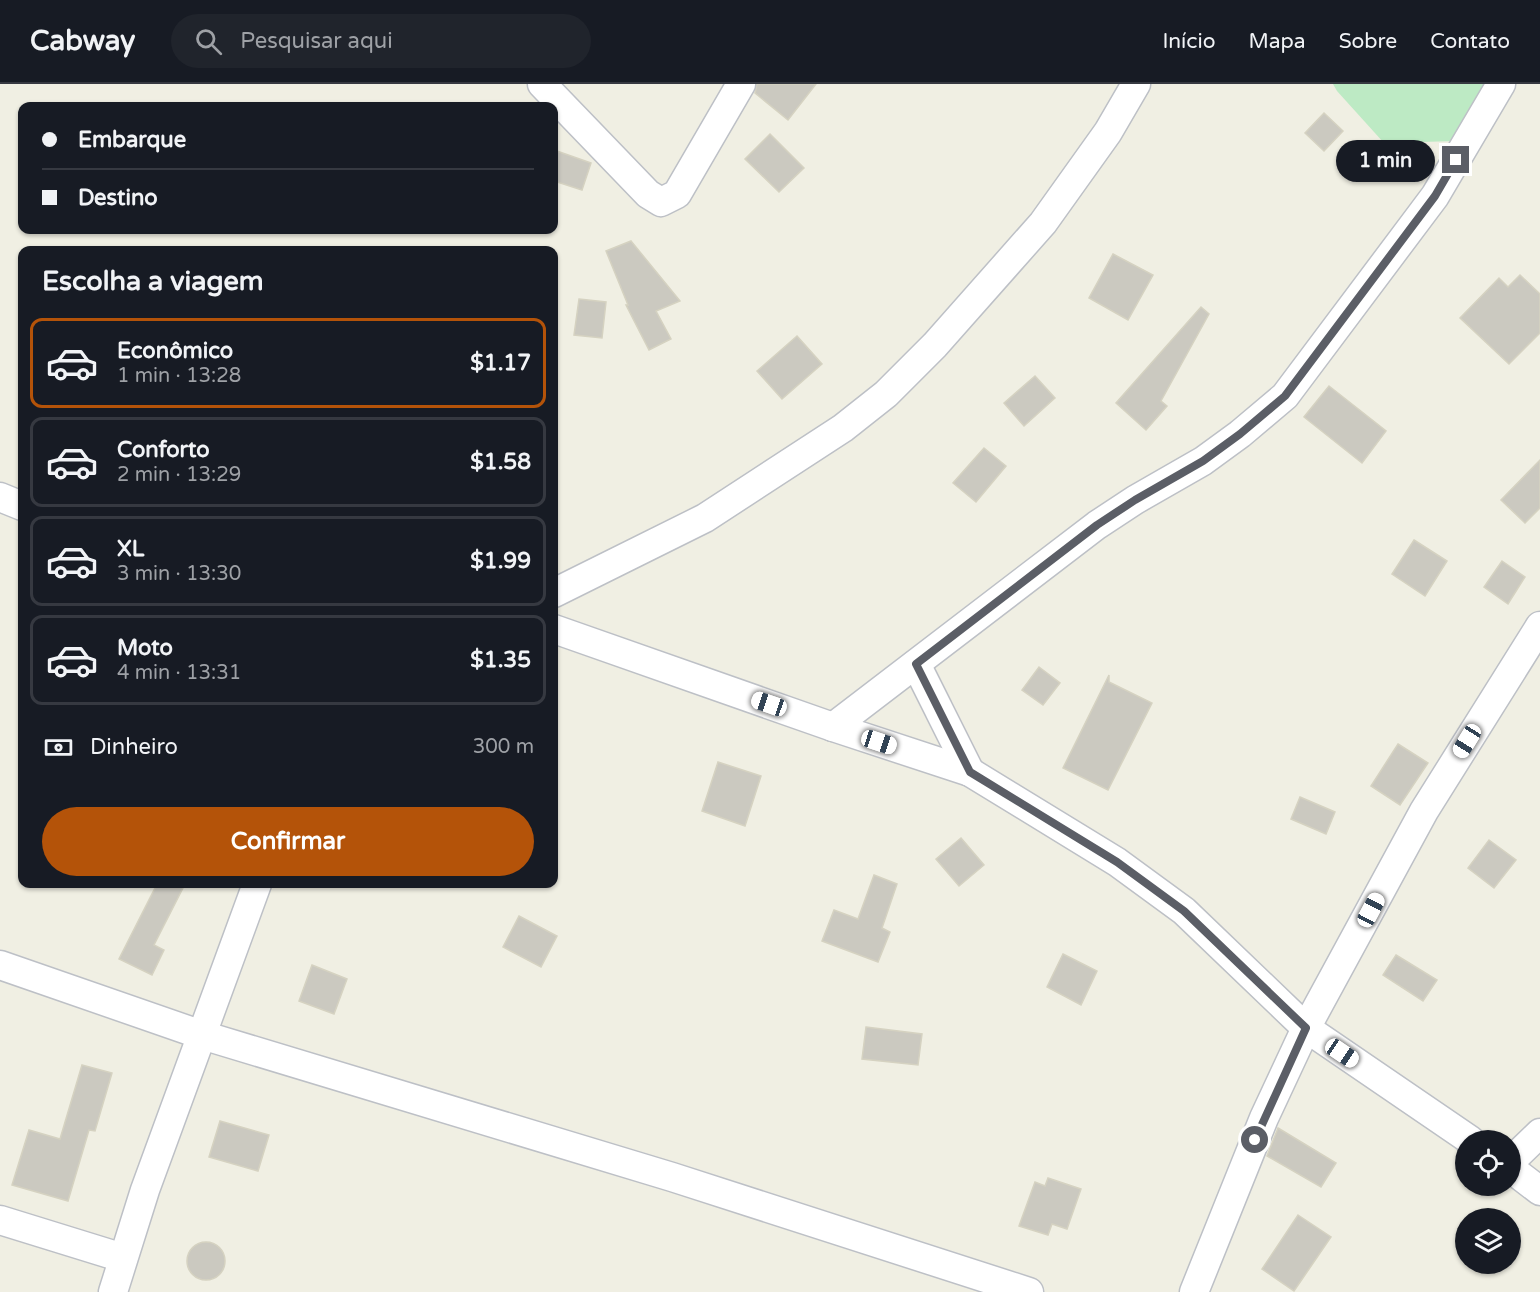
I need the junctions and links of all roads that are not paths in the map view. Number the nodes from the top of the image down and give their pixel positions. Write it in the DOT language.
graph roads {
  1 [pos="542,84"];
  2 [pos="741,84"];
  3 [pos="1136,84"];
  4 [pos="1501,84"];
  5 [pos="0,497"];
  6 [pos="18,504"];
  7 [pos="558,591"];
  8 [pos="1540,626"];
  9 [pos="558,630"];
  10 [pos="916,664"];
  11 [pos="833,727"];
  12 [pos="970,772"];
  13 [pos="256,888"];
  14 [pos="0,964"];
  15 [pos="1306,1028"];
  16 [pos="202,1035"];
  17 [pos="1455,1130"];
  18 [pos="1540,1132"];
  19 [pos="1521,1151"];
  20 [pos="1521,1176"];
  21 [pos="1540,1191"];
  22 [pos="0,1220"];
  23 [pos="123,1258"];
  24 [pos="113,1292"];
  25 [pos="1029,1292"];
  26 [pos="1194,1292"];
  1 -- 2 [label="street"];
  3 -- 7 [label="street"];
  4 -- 10 [label="street"];
  5 -- 6 [label="street"];
  8 -- 15 [label="street"];
  9 -- 11 [label="street"];
  10 -- 11 [label="street"];
  10 -- 12 [label="street"];
  11 -- 12 [label="street"];
  12 -- 15 [label="street"];
  13 -- 16 [label="street"];
  14 -- 16 [label="street"];
  15 -- 17 [label="street"];
  15 -- 26 [label="street"];
  16 -- 23 [label="street"];
  16 -- 25 [label="street"];
  18 -- 19 [label="street"];
  20 -- 21 [label="street"];
  22 -- 23 [label="street"];
  23 -- 24 [label="street"];
}
